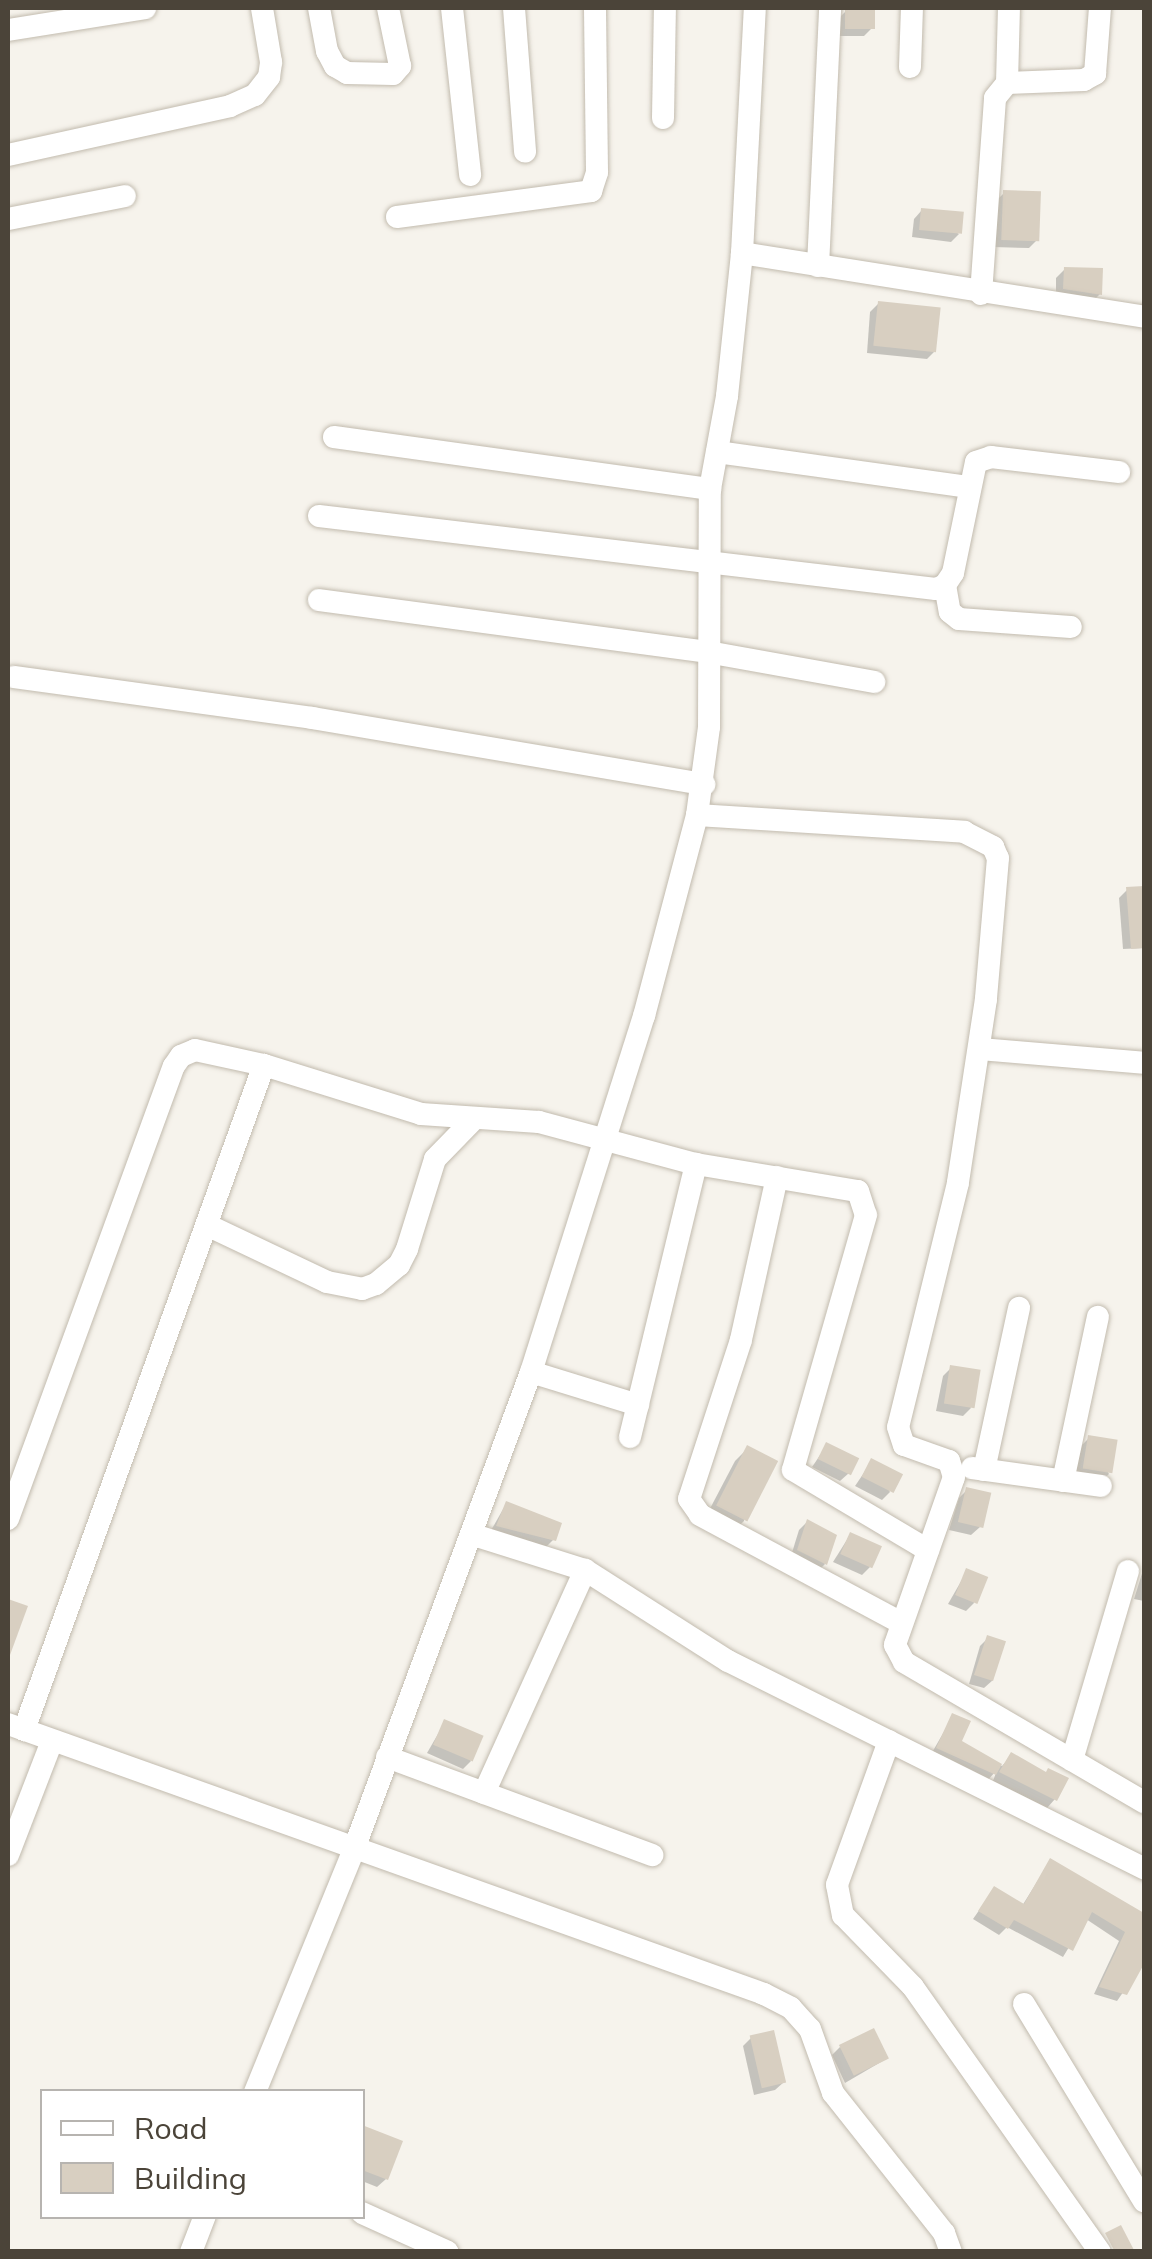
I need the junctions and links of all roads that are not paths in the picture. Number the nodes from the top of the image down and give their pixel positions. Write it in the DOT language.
graph roads {
  1 [pos="145,8"];
  2 [pos="262,8"];
  3 [pos="319,8"];
  4 [pos="388,8"];
  5 [pos="452,8"];
  6 [pos="514,8"];
  7 [pos="596,8"];
  8 [pos="665,8"];
  9 [pos="755,8"];
  10 [pos="830,8"];
  11 [pos="912,8"];
  12 [pos="1010,8"];
  13 [pos="1100,8"];
  14 [pos="8,30"];
  15 [pos="910,67"];
  16 [pos="1007,83"];
  17 [pos="663,118"];
  18 [pos="526,152"];
  19 [pos="8,155"];
  20 [pos="470,175"];
  21 [pos="125,196"];
  22 [pos="397,216"];
  23 [pos="8,219"];
  24 [pos="742,253"];
  25 [pos="818,266"];
  26 [pos="982,294"];
  27 [pos="1144,317"];
  28 [pos="334,437"];
  29 [pos="717,452"];
  30 [pos="1119,472"];
  31 [pos="968,487"];
  32 [pos="710,489"];
  33 [pos="319,516"];
  34 [pos="708,563"];
  35 [pos="946,585"];
  36 [pos="319,600"];
  37 [pos="1071,628"];
  38 [pos="708,652"];
  39 [pos="14,677"];
  40 [pos="874,682"];
  41 [pos="704,784"];
  42 [pos="698,815"];
  43 [pos="980,1049"];
  44 [pos="1144,1063"];
  45 [pos="264,1065"];
  46 [pos="473,1120"];
  47 [pos="604,1143"];
  48 [pos="696,1164"];
  49 [pos="777,1178"];
  50 [pos="207,1225"];
  51 [pos="1019,1308"];
  52 [pos="1098,1316"];
  53 [pos="531,1372"];
  54 [pos="638,1405"];
  55 [pos="630,1438"];
  56 [pos="953,1465"];
  57 [pos="984,1470"];
  58 [pos="1063,1481"];
  59 [pos="1101,1486"];
  60 [pos="8,1518"];
  61 [pos="474,1535"];
  62 [pos="928,1550"];
  63 [pos="584,1570"];
  64 [pos="1128,1571"];
  65 [pos="901,1622"];
  66 [pos="16,1727"];
  67 [pos="888,1740"];
  68 [pos="52,1741"];
  69 [pos="387,1757"];
  70 [pos="1072,1760"];
  71 [pos="484,1793"];
  72 [pos="1144,1802"];
  73 [pos="354,1849"];
  74 [pos="8,1855"];
  75 [pos="652,1856"];
  76 [pos="1144,1868"];
  77 [pos="1024,2004"];
  78 [pos="257,2089"];
  79 [pos="1144,2202"];
  80 [pos="365,2213"];
  81 [pos="204,2219"];
  82 [pos="191,2252"];
  83 [pos="448,2252"];
  84 [pos="951,2252"];
  85 [pos="1100,2252"];
  1 -- 14 [label="street"];
  2 -- 19 [label="street"];
  3 -- 4 [label="street"];
  5 -- 20 [label="street"];
  6 -- 18 [label="street"];
  7 -- 22 [label="street"];
  8 -- 17 [label="street"];
  9 -- 24 [label="street"];
  10 -- 25 [label="street"];
  11 -- 15 [label="street"];
  12 -- 16 [label="street"];
  13 -- 16 [label="street"];
  16 -- 26 [label="street"];
  21 -- 23 [label="street"];
  24 -- 25 [label="street"];
  24 -- 29 [label="street"];
  25 -- 26 [label="street"];
  26 -- 27 [label="street"];
  28 -- 32 [label="street"];
  29 -- 31 [label="street"];
  29 -- 32 [label="street"];
  30 -- 31 [label="street"];
  31 -- 35 [label="street"];
  32 -- 34 [label="street"];
  33 -- 34 [label="street"];
  34 -- 35 [label="street"];
  34 -- 38 [label="street"];
  35 -- 37 [label="street"];
  36 -- 38 [label="street"];
  38 -- 40 [label="street"];
  38 -- 41 [label="street"];
  39 -- 41 [label="street"];
  41 -- 42 [label="street"];
  42 -- 43 [label="street"];
  42 -- 47 [label="street"];
  43 -- 44 [label="street"];
  43 -- 56 [label="street"];
  45 -- 46 [label="street"];
  45 -- 50 [label="street"];
  45 -- 60 [label="street"];
  46 -- 47 [label="street"];
  46 -- 50 [label="street"];
  47 -- 48 [label="street"];
  47 -- 53 [label="street"];
  48 -- 49 [label="street"];
  48 -- 54 [label="street"];
  49 -- 62 [label="street"];
  49 -- 65 [label="street"];
  50 -- 66 [label="street"];
  51 -- 57 [label="street"];
  52 -- 58 [label="street"];
  53 -- 54 [label="street"];
  53 -- 61 [label="street"];
  54 -- 55 [label="street"];
  56 -- 57 [label="street"];
  56 -- 62 [label="street"];
  57 -- 58 [label="street"];
  58 -- 59 [label="street"];
  61 -- 63 [label="street"];
  61 -- 69 [label="street"];
  62 -- 65 [label="street"];
  63 -- 67 [label="street"];
  63 -- 71 [label="street"];
  64 -- 70 [label="street"];
  65 -- 70 [label="street"];
  66 -- 68 [label="street"];
  67 -- 76 [label="street"];
  67 -- 85 [label="street"];
  68 -- 73 [label="street"];
  68 -- 74 [label="street"];
  69 -- 71 [label="street"];
  69 -- 73 [label="street"];
  70 -- 72 [label="street"];
  71 -- 75 [label="street"];
  73 -- 78 [label="street"];
  73 -- 84 [label="street"];
  77 -- 79 [label="street"];
  80 -- 83 [label="street"];
  81 -- 82 [label="street"];
}
